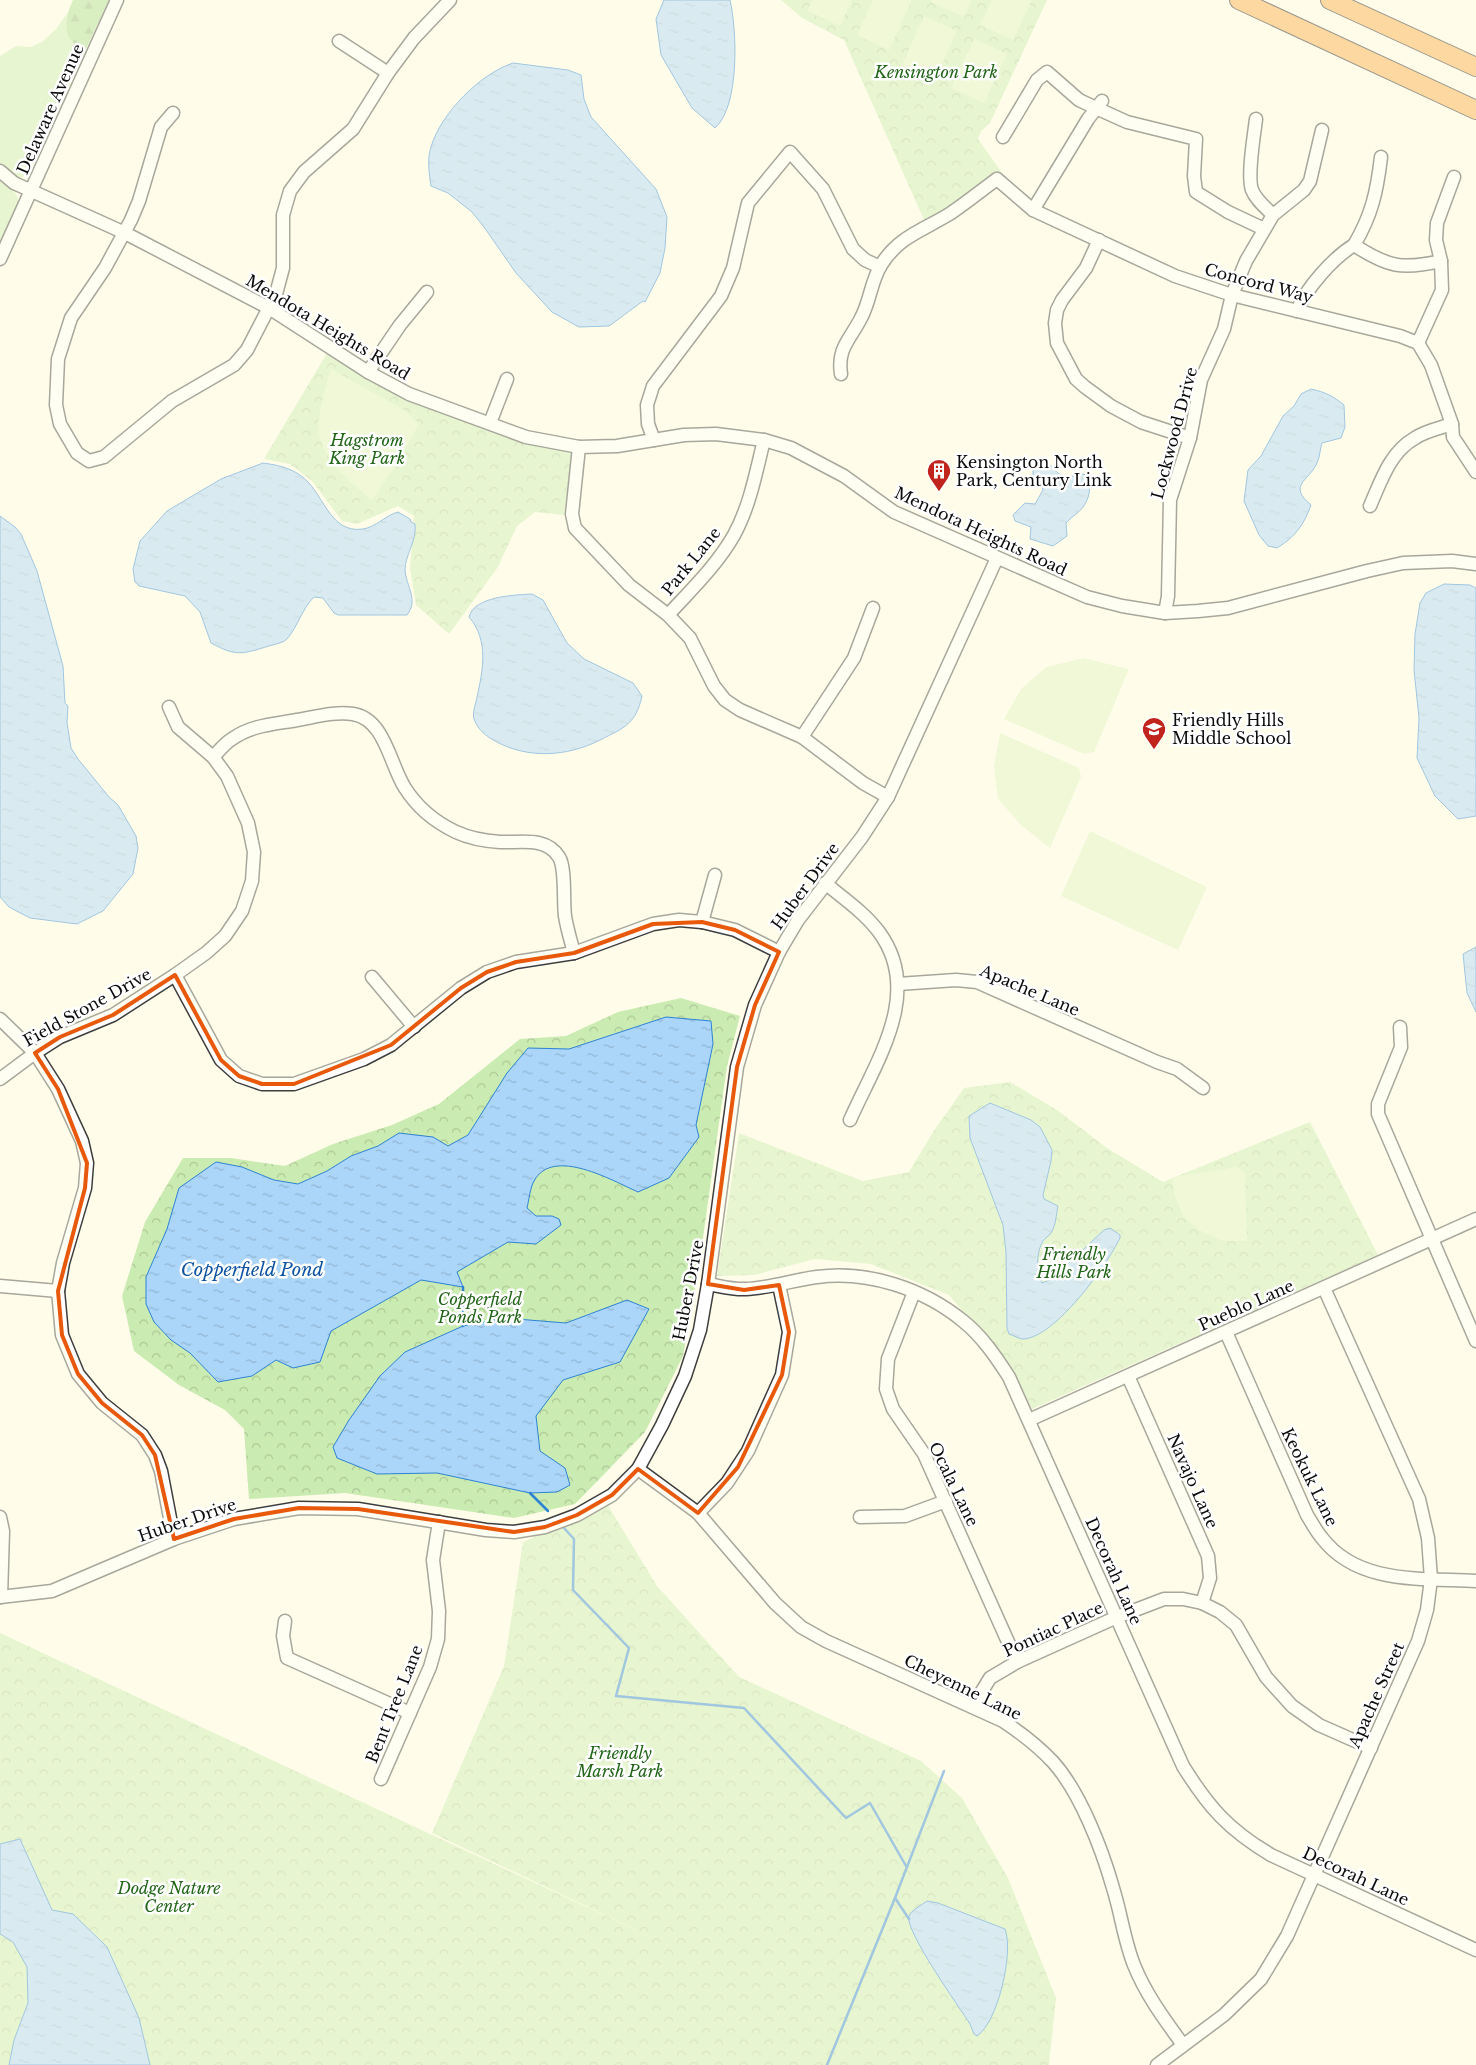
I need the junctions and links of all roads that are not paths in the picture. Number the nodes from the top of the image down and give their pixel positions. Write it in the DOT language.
graph roads {
  1 [pos="117,0"];
  2 [pos="450,0"];
  3 [pos="1239,0"];
  4 [pos="1330,0"];
  5 [pos="339,41"];
  6 [pos="1476,67"];
  7 [pos="388,73"];
  8 [pos="1099,105"];
  9 [pos="1476,110"];
  10 [pos="173,113"];
  11 [pos="1256,119"];
  12 [pos="1322,130"];
  13 [pos="1002,137"];
  14 [pos="1381,157"];
  15 [pos="0,172"];
  16 [pos="1454,177"];
  17 [pos="31,191"];
  18 [pos="1033,210"];
  19 [pos="1273,215"];
  20 [pos="1264,229"];
  21 [pos="125,233"];
  22 [pos="1099,240"];
  23 [pos="1354,245"];
  24 [pos="0,259"];
  25 [pos="1441,261"];
  26 [pos="880,267"];
  27 [pos="428,292"];
  28 [pos="1232,295"];
  29 [pos="269,308"];
  30 [pos="1297,311"];
  31 [pos="1418,343"];
  32 [pos="368,372"];
  33 [pos="841,374"];
  34 [pos="506,379"];
  35 [pos="490,423"];
  36 [pos="1452,424"];
  37 [pos="1190,438"];
  38 [pos="654,440"];
  39 [pos="764,440"];
  40 [pos="579,447"];
  41 [pos="1476,472"];
  42 [pos="1370,506"];
  43 [pos="998,558"];
  44 [pos="1476,564"];
  45 [pos="873,608"];
  46 [pos="1165,613"];
  47 [pos="668,615"];
  48 [pos="169,707"];
  49 [pos="802,737"];
  50 [pos="213,757"];
  51 [pos="888,797"];
  52 [pos="715,875"];
  53 [pos="825,883"];
  54 [pos="702,922"];
  55 [pos="779,952"];
  56 [pos="574,953"];
  57 [pos="175,975"];
  58 [pos="372,977"];
  59 [pos="898,984"];
  60 [pos="0,1018"];
  61 [pos="414,1026"];
  62 [pos="1400,1027"];
  63 [pos="34,1053"];
  64 [pos="0,1079"];
  65 [pos="1203,1088"];
  66 [pos="850,1120"];
  67 [pos="1476,1219"];
  68 [pos="1431,1241"];
  69 [pos="708,1284"];
  70 [pos="779,1285"];
  71 [pos="0,1286"];
  72 [pos="1324,1288"];
  73 [pos="58,1291"];
  74 [pos="914,1292"];
  75 [pos="1226,1332"];
  76 [pos="1476,1341"];
  77 [pos="1128,1376"];
  78 [pos="1029,1420"];
  79 [pos="638,1468"];
  80 [pos="946,1500"];
  81 [pos="698,1513"];
  82 [pos="0,1517"];
  83 [pos="860,1517"];
  84 [pos="438,1522"];
  85 [pos="174,1539"];
  86 [pos="1431,1579"];
  87 [pos="1476,1581"];
  88 [pos="1,1597"];
  89 [pos="1202,1603"];
  90 [pos="1117,1617"];
  91 [pos="285,1621"];
  92 [pos="1017,1662"];
  93 [pos="973,1706"];
  94 [pos="410,1713"];
  95 [pos="1371,1748"];
  96 [pos="381,1779"];
  97 [pos="1314,1874"];
  98 [pos="1476,1950"];
  99 [pos="1183,2045"];
  100 [pos="1157,2065"];
  1 -- 17 [label="street, Delaware Avenue"];
  2 -- 7 [label="street"];
  3 -- 9 [label="highway"];
  4 -- 6 [label="highway"];
  5 -- 7 [label="street"];
  7 -- 29 [label="street"];
  8 -- 13 [label="street"];
  8 -- 18 [label="street"];
  8 -- 20 [label="street"];
  10 -- 21 [label="street"];
  11 -- 19 [label="street"];
  12 -- 19 [label="street, Lockwood Drive"];
  14 -- 23 [label="street"];
  15 -- 17 [label="street, Mendota Heights Road"];
  16 -- 25 [label="street"];
  17 -- 21 [label="street, Mendota Heights Road"];
  17 -- 24 [label="street, Delaware Avenue"];
  18 -- 22 [label="street, Concord Way"];
  18 -- 26 [label="street, Concord Way"];
  19 -- 20 [label="street, Lockwood Drive"];
  20 -- 28 [label="street, Lockwood Drive"];
  21 -- 29 [label="street, Mendota Heights Road"];
  21 -- 29 [label="street"];
  22 -- 28 [label="street, Concord Way"];
  22 -- 37 [label="street"];
  23 -- 25 [label="street"];
  23 -- 30 [label="street"];
  25 -- 31 [label="street"];
  26 -- 33 [label="street"];
  26 -- 38 [label="street"];
  27 -- 32 [label="street"];
  28 -- 30 [label="street, Concord Way"];
  28 -- 37 [label="street, Lockwood Drive"];
  29 -- 32 [label="street, Mendota Heights Road"];
  30 -- 31 [label="street, Concord Way"];
  31 -- 36 [label="street"];
  32 -- 35 [label="street, Mendota Heights Road"];
  34 -- 35 [label="street"];
  35 -- 40 [label="street, Mendota Heights Road"];
  36 -- 41 [label="street"];
  36 -- 42 [label="street"];
  37 -- 46 [label="street, Lockwood Drive"];
  38 -- 39 [label="street, Mendota Heights Road"];
  38 -- 40 [label="street, Mendota Heights Road"];
  39 -- 43 [label="street, Mendota Heights Road"];
  39 -- 47 [label="street, Park Lane"];
  40 -- 47 [label="street"];
  43 -- 46 [label="street, Mendota Heights Road"];
  43 -- 51 [label="street, Huber Drive"];
  44 -- 46 [label="street, Mendota Heights Road"];
  45 -- 49 [label="street"];
  47 -- 49 [label="street"];
  48 -- 50 [label="street, Field Stone Drive"];
  49 -- 51 [label="street"];
  50 -- 56 [label="street"];
  50 -- 57 [label="street, Field Stone Drive"];
  51 -- 53 [label="street, Huber Drive"];
  52 -- 54 [label="street"];
  53 -- 55 [label="street, Huber Drive"];
  53 -- 59 [label="street"];
  54 -- 55 [label="street"];
  54 -- 56 [label="street"];
  55 -- 69 [label="street, Huber Drive"];
  56 -- 61 [label="street"];
  57 -- 61 [label="street"];
  57 -- 63 [label="street, Field Stone Drive"];
  58 -- 61 [label="street"];
  59 -- 65 [label="street, Apache Lane"];
  59 -- 66 [label="street"];
  60 -- 63 [label="street"];
  62 -- 68 [label="street"];
  63 -- 64 [label="street, Field Stone Drive"];
  63 -- 73 [label="street"];
  67 -- 68 [label="street, Pueblo Lane"];
  68 -- 72 [label="street, Pueblo Lane"];
  68 -- 76 [label="street"];
  69 -- 70 [label="street, Decorah Lane"];
  69 -- 79 [label="street, Huber Drive"];
  70 -- 74 [label="street, Decorah Lane"];
  70 -- 81 [label="street"];
  71 -- 73 [label="street"];
  72 -- 75 [label="street, Pueblo Lane"];
  72 -- 86 [label="street, Apache Street"];
  73 -- 85 [label="street"];
  74 -- 78 [label="street, Decorah Lane"];
  74 -- 80 [label="street, Ocala Lane"];
  75 -- 77 [label="street, Pueblo Lane"];
  75 -- 86 [label="street, Keokuk Lane"];
  77 -- 78 [label="street, Pueblo Lane"];
  77 -- 89 [label="street, Navajo Lane"];
  78 -- 90 [label="street, Decorah Lane"];
  79 -- 81 [label="street, Cheyenne Lane"];
  79 -- 84 [label="street, Huber Drive"];
  80 -- 83 [label="street"];
  80 -- 92 [label="street, Ocala Lane"];
  81 -- 93 [label="street, Cheyenne Lane"];
  82 -- 88 [label="street"];
  84 -- 85 [label="street, Huber Drive"];
  84 -- 94 [label="street, Bent Tree Lane"];
  85 -- 88 [label="street, Huber Drive"];
  86 -- 87 [label="street, Keokuk Lane"];
  86 -- 95 [label="street, Apache Street"];
  89 -- 90 [label="street, Pontiac Place"];
  89 -- 95 [label="street, Pontiac Place"];
  90 -- 92 [label="street, Pontiac Place"];
  90 -- 97 [label="street, Decorah Lane"];
  91 -- 94 [label="street"];
  92 -- 93 [label="street, Pontiac Place"];
  93 -- 99 [label="street, Cheyenne Lane"];
  94 -- 96 [label="street, Bent Tree Lane"];
  95 -- 97 [label="street, Apache Street"];
  97 -- 98 [label="street, Decorah Lane"];
  97 -- 99 [label="street, Apache Street"];
  99 -- 100 [label="street, Apache Street"];
}
